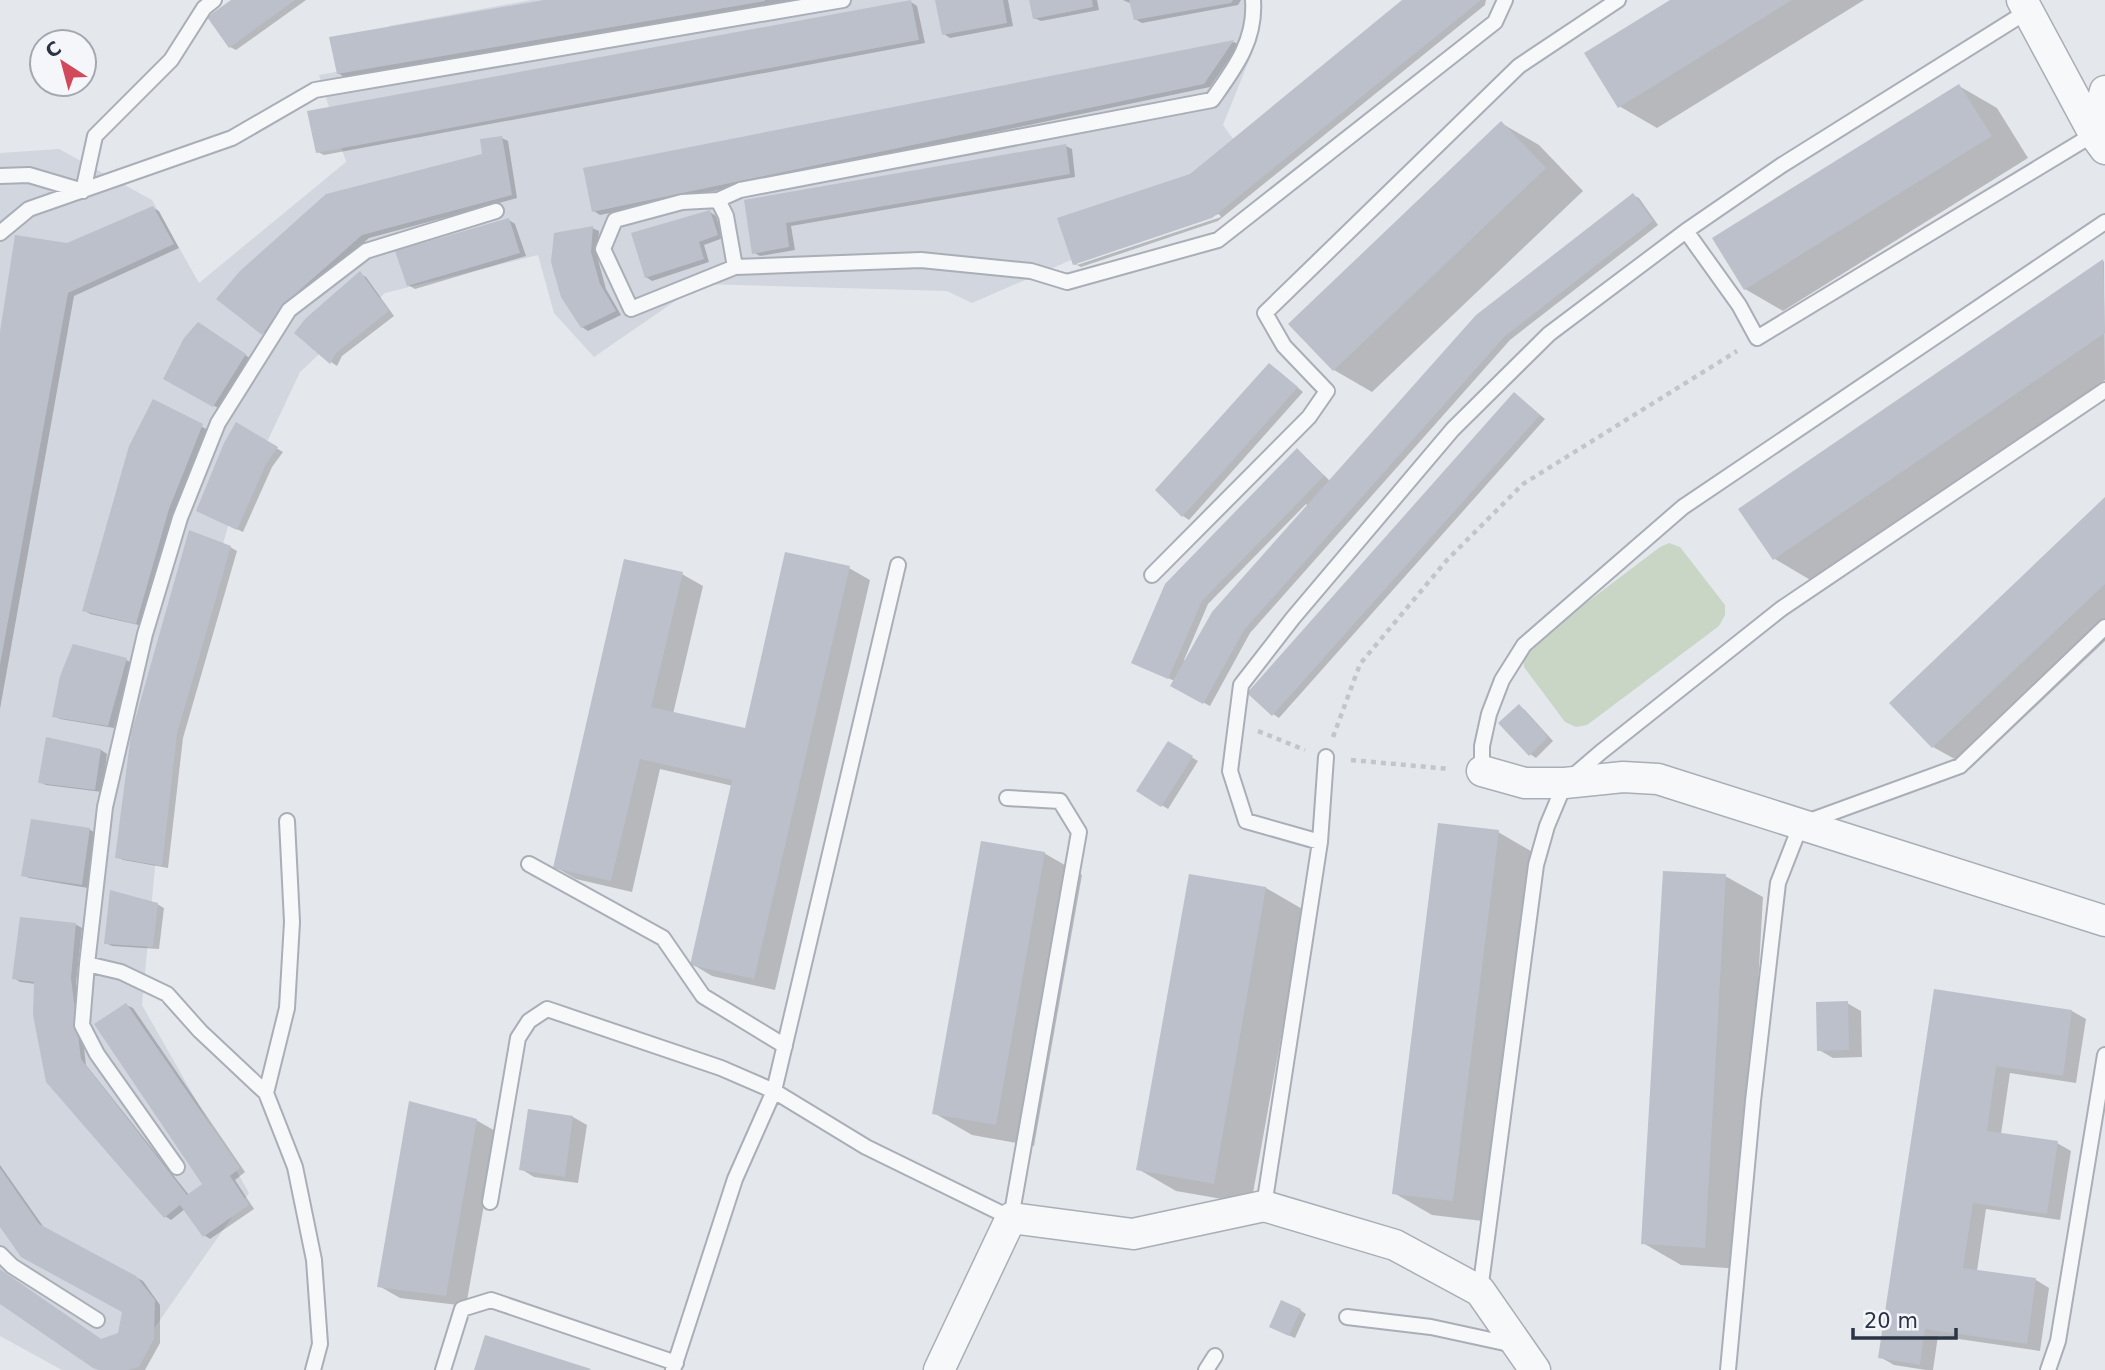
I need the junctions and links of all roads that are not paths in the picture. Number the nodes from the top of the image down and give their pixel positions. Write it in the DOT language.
graph roads {
  1 [pos="214,0"];
  2 [pos="843,0"];
  3 [pos="1253,0"];
  4 [pos="1505,0"];
  5 [pos="1618,0"];
  6 [pos="2030,4"];
  7 [pos="2105,91"];
  8 [pos="2100,141"];
  9 [pos="0,176"];
  10 [pos="83,191"];
  11 [pos="718,200"];
  12 [pos="496,211"];
  13 [pos="2105,222"];
  14 [pos="1686,231"];
  15 [pos="0,233"];
  16 [pos="735,267"];
  17 [pos="2105,390"];
  18 [pos="898,565"];
  19 [pos="1152,575"];
  20 [pos="2105,627"];
  21 [pos="1326,757"];
  22 [pos="1482,771"];
  23 [pos="1565,783"];
  24 [pos="1007,798"];
  25 [pos="287,821"];
  26 [pos="1801,824"];
  27 [pos="1320,842"];
  28 [pos="529,864"];
  29 [pos="2105,921"];
  30 [pos="87,964"];
  31 [pos="785,1045"];
  32 [pos="2105,1055"];
  33 [pos="775,1091"];
  34 [pos="266,1093"];
  35 [pos="177,1167"];
  36 [pos="491,1202"];
  37 [pos="1264,1206"];
  38 [pos="1010,1218"];
  39 [pos="0,1254"];
  40 [pos="1480,1291"];
  41 [pos="1347,1317"];
  42 [pos="97,1320"];
  43 [pos="1515,1345"];
  44 [pos="1215,1356"];
  45 [pos="674,1366"];
  46 [pos="313,1370"];
  47 [pos="443,1370"];
  48 [pos="939,1370"];
  49 [pos="1206,1370"];
  50 [pos="1535,1370"];
  51 [pos="1728,1370"];
  52 [pos="2048,1370"];
  1 -- 10 [label="lane"];
  2 -- 10 [label="lane"];
  3 -- 11 [label="lane"];
  4 -- 16 [label="lane"];
  5 -- 19 [label="lane"];
  6 -- 8 [label="street"];
  6 -- 14 [label="lane"];
  7 -- 8 [label="street"];
  8 -- 14 [label="lane"];
  9 -- 10 [label="lane"];
  10 -- 15 [label="lane"];
  11 -- 16 [label="lane"];
  11 -- 16 [label="lane"];
  12 -- 30 [label="lane"];
  13 -- 22 [label="lane"];
  14 -- 27 [label="lane"];
  17 -- 23 [label="lane"];
  18 -- 31 [label="lane"];
  20 -- 26 [label="lane"];
  21 -- 27 [label="lane"];
  22 -- 23 [label="street"];
  23 -- 26 [label="street"];
  23 -- 40 [label="lane"];
  24 -- 38 [label="lane"];
  25 -- 34 [label="lane"];
  26 -- 29 [label="street"];
  26 -- 51 [label="lane"];
  27 -- 37 [label="lane"];
  28 -- 31 [label="lane"];
  30 -- 34 [label="lane"];
  30 -- 35 [label="lane"];
  31 -- 33 [label="lane"];
  32 -- 52 [label="lane"];
  33 -- 36 [label="lane"];
  33 -- 38 [label="lane"];
  33 -- 45 [label="lane"];
  34 -- 46 [label="lane"];
  37 -- 38 [label="street"];
  37 -- 40 [label="street"];
  38 -- 48 [label="street"];
  39 -- 42 [label="lane"];
  40 -- 43 [label="street"];
  41 -- 43 [label="lane"];
  43 -- 50 [label="street"];
  44 -- 49 [label="lane"];
  45 -- 47 [label="lane"];
}
